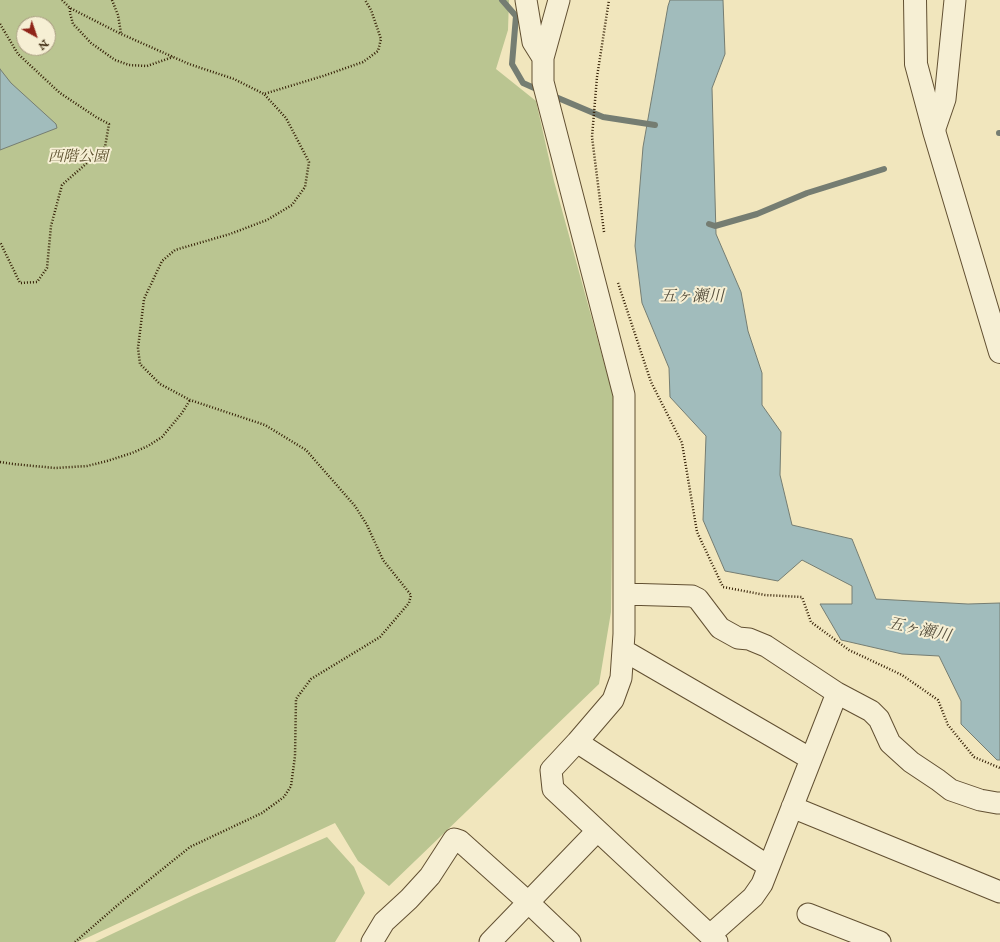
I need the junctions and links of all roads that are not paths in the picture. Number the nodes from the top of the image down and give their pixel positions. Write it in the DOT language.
graph roads {
  1 [pos="526,0"];
  2 [pos="559,0"];
  3 [pos="915,0"];
  4 [pos="956,0"];
  5 [pos="543,58"];
  6 [pos="934,131"];
  7 [pos="1000,352"];
  8 [pos="624,594"];
  9 [pos="623,650"];
  10 [pos="837,692"];
  11 [pos="577,742"];
  12 [pos="811,759"];
  13 [pos="1000,803"];
  14 [pos="792,807"];
  15 [pos="597,831"];
  16 [pos="768,866"];
  17 [pos="1000,892"];
  18 [pos="528,902"];
  19 [pos="808,914"];
  20 [pos="714,938"];
  21 [pos="372,942"];
  22 [pos="490,942"];
  23 [pos="570,942"];
  24 [pos="880,942"];
  1 -- 5 [label="street"];
  2 -- 5 [label="street"];
  3 -- 6 [label="street"];
  4 -- 6 [label="street"];
  5 -- 8 [label="street"];
  6 -- 7 [label="street"];
  8 -- 9 [label="street"];
  8 -- 10 [label="street"];
  9 -- 11 [label="street"];
  9 -- 12 [label="street"];
  10 -- 12 [label="street"];
  10 -- 13 [label="street"];
  11 -- 15 [label="street"];
  11 -- 16 [label="street"];
  12 -- 14 [label="street"];
  14 -- 16 [label="street"];
  14 -- 17 [label="street"];
  15 -- 18 [label="street"];
  15 -- 20 [label="street"];
  16 -- 20 [label="street"];
  18 -- 21 [label="street"];
  18 -- 22 [label="street"];
  18 -- 23 [label="street"];
  19 -- 24 [label="street"];
}
